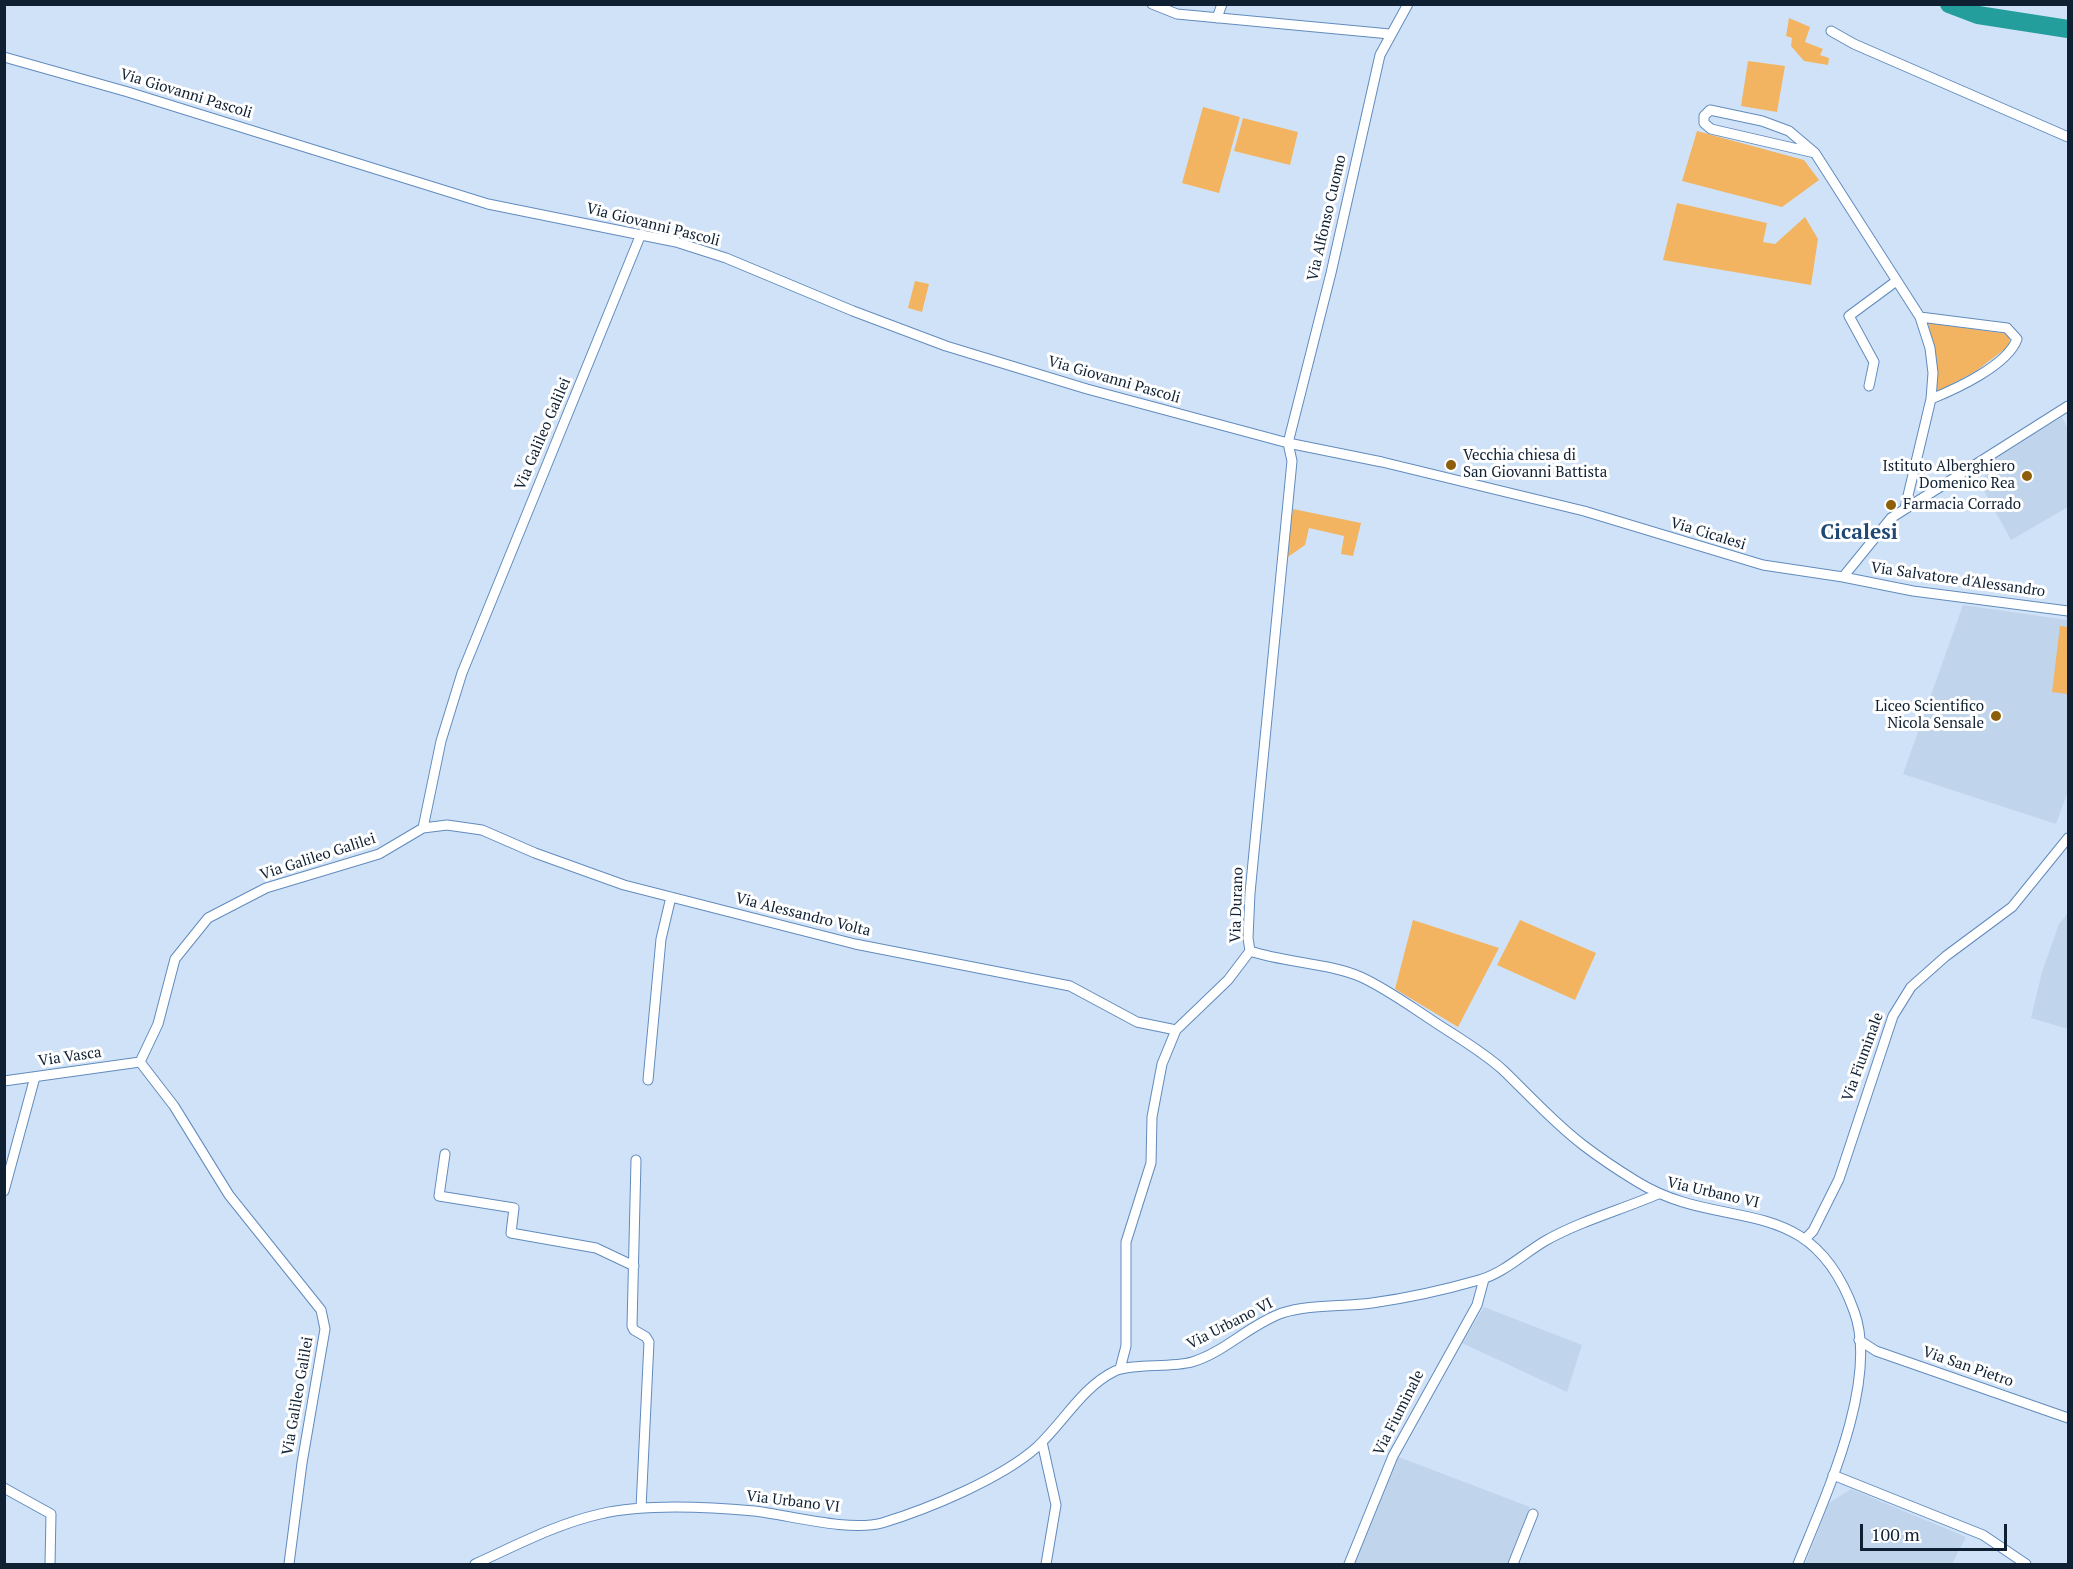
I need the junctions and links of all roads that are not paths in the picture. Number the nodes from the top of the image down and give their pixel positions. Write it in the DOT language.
graph roads {
  1 [pos="1152,4"];
  2 [pos="1222,4"];
  3 [pos="1408,4"];
  4 [pos="1217,18"];
  5 [pos="1832,31"];
  6 [pos="1390,34"];
  7 [pos="4,57"];
  8 [pos="2068,137"];
  9 [pos="1815,153"];
  10 [pos="641,234"];
  11 [pos="1895,282"];
  12 [pos="1920,317"];
  13 [pos="1869,386"];
  14 [pos="1931,399"];
  15 [pos="2068,406"];
  16 [pos="1288,443"];
  17 [pos="1905,508"];
  18 [pos="1844,577"];
  19 [pos="2068,611"];
  20 [pos="423,828"];
  21 [pos="2068,838"];
  22 [pos="671,897"];
  23 [pos="1250,951"];
  24 [pos="1176,1030"];
  25 [pos="140,1062"];
  26 [pos="35,1077"];
  27 [pos="648,1080"];
  28 [pos="4,1081"];
  29 [pos="445,1154"];
  30 [pos="636,1160"];
  31 [pos="4,1191"];
  32 [pos="1658,1194"];
  33 [pos="1805,1239"];
  34 [pos="634,1266"];
  35 [pos="1484,1279"];
  36 [pos="1859,1340"];
  37 [pos="1120,1369"];
  38 [pos="2068,1418"];
  39 [pos="1042,1442"];
  40 [pos="1833,1475"];
  41 [pos="4,1488"];
  42 [pos="641,1508"];
  43 [pos="1533,1514"];
  44 [pos="50,1564"];
  45 [pos="289,1564"];
  46 [pos="475,1564"];
  47 [pos="1046,1564"];
  48 [pos="1349,1564"];
  49 [pos="1513,1564"];
  50 [pos="1798,1564"];
  51 [pos="2026,1564"];
  1 -- 4 [label="street"];
  2 -- 4 [label="street"];
  3 -- 6 [label="street, Via Alfonso Cuomo"];
  4 -- 6 [label="street"];
  5 -- 8 [label="street"];
  6 -- 16 [label="street, Via Alfonso Cuomo"];
  7 -- 10 [label="street, Via Giovanni Pascoli"];
  9 -- 9 [label="street"];
  9 -- 11 [label="street"];
  10 -- 16 [label="street, Via Giovanni Pascoli"];
  10 -- 20 [label="street, Via Galileo Galilei"];
  11 -- 12 [label="street"];
  11 -- 13 [label="street"];
  12 -- 14 [label="street"];
  12 -- 14 [label="street"];
  14 -- 17 [label="street"];
  15 -- 17 [label="street"];
  16 -- 18 [label="street, Via Cicalesi"];
  16 -- 23 [label="street, Via Durano"];
  17 -- 18 [label="street"];
  18 -- 19 [label="street, Via Salvatore d'Alessandro"];
  20 -- 22 [label="street, Via Alessandro Volta"];
  20 -- 25 [label="street, Via Galileo Galilei"];
  21 -- 33 [label="street, Via Fiuminale"];
  22 -- 24 [label="street, Via Alessandro Volta"];
  22 -- 27 [label="street"];
  23 -- 24 [label="street, Via Durano"];
  23 -- 32 [label="street"];
  24 -- 37 [label="street, Via Durano"];
  25 -- 26 [label="street, Via Vasca"];
  25 -- 45 [label="street, Via Galileo Galilei"];
  26 -- 28 [label="street, Via Vasca"];
  26 -- 31 [label="street"];
  29 -- 34 [label="street"];
  30 -- 34 [label="street"];
  32 -- 33 [label="street, Via Urbano VI"];
  32 -- 35 [label="street, Via Urbano VI"];
  33 -- 36 [label="street, Via Urbano VI"];
  34 -- 42 [label="street"];
  35 -- 37 [label="street, Via Urbano VI"];
  35 -- 48 [label="street, Via Fiuminale"];
  36 -- 38 [label="street, Via San Pietro"];
  36 -- 40 [label="street, Via Urbano VI"];
  37 -- 39 [label="street, Via Urbano VI"];
  39 -- 42 [label="street, Via Urbano VI"];
  39 -- 47 [label="street"];
  40 -- 50 [label="street, Via Urbano VI"];
  40 -- 51 [label="street"];
  41 -- 44 [label="street"];
  42 -- 46 [label="street, Via Urbano VI"];
  43 -- 49 [label="street"];
}
